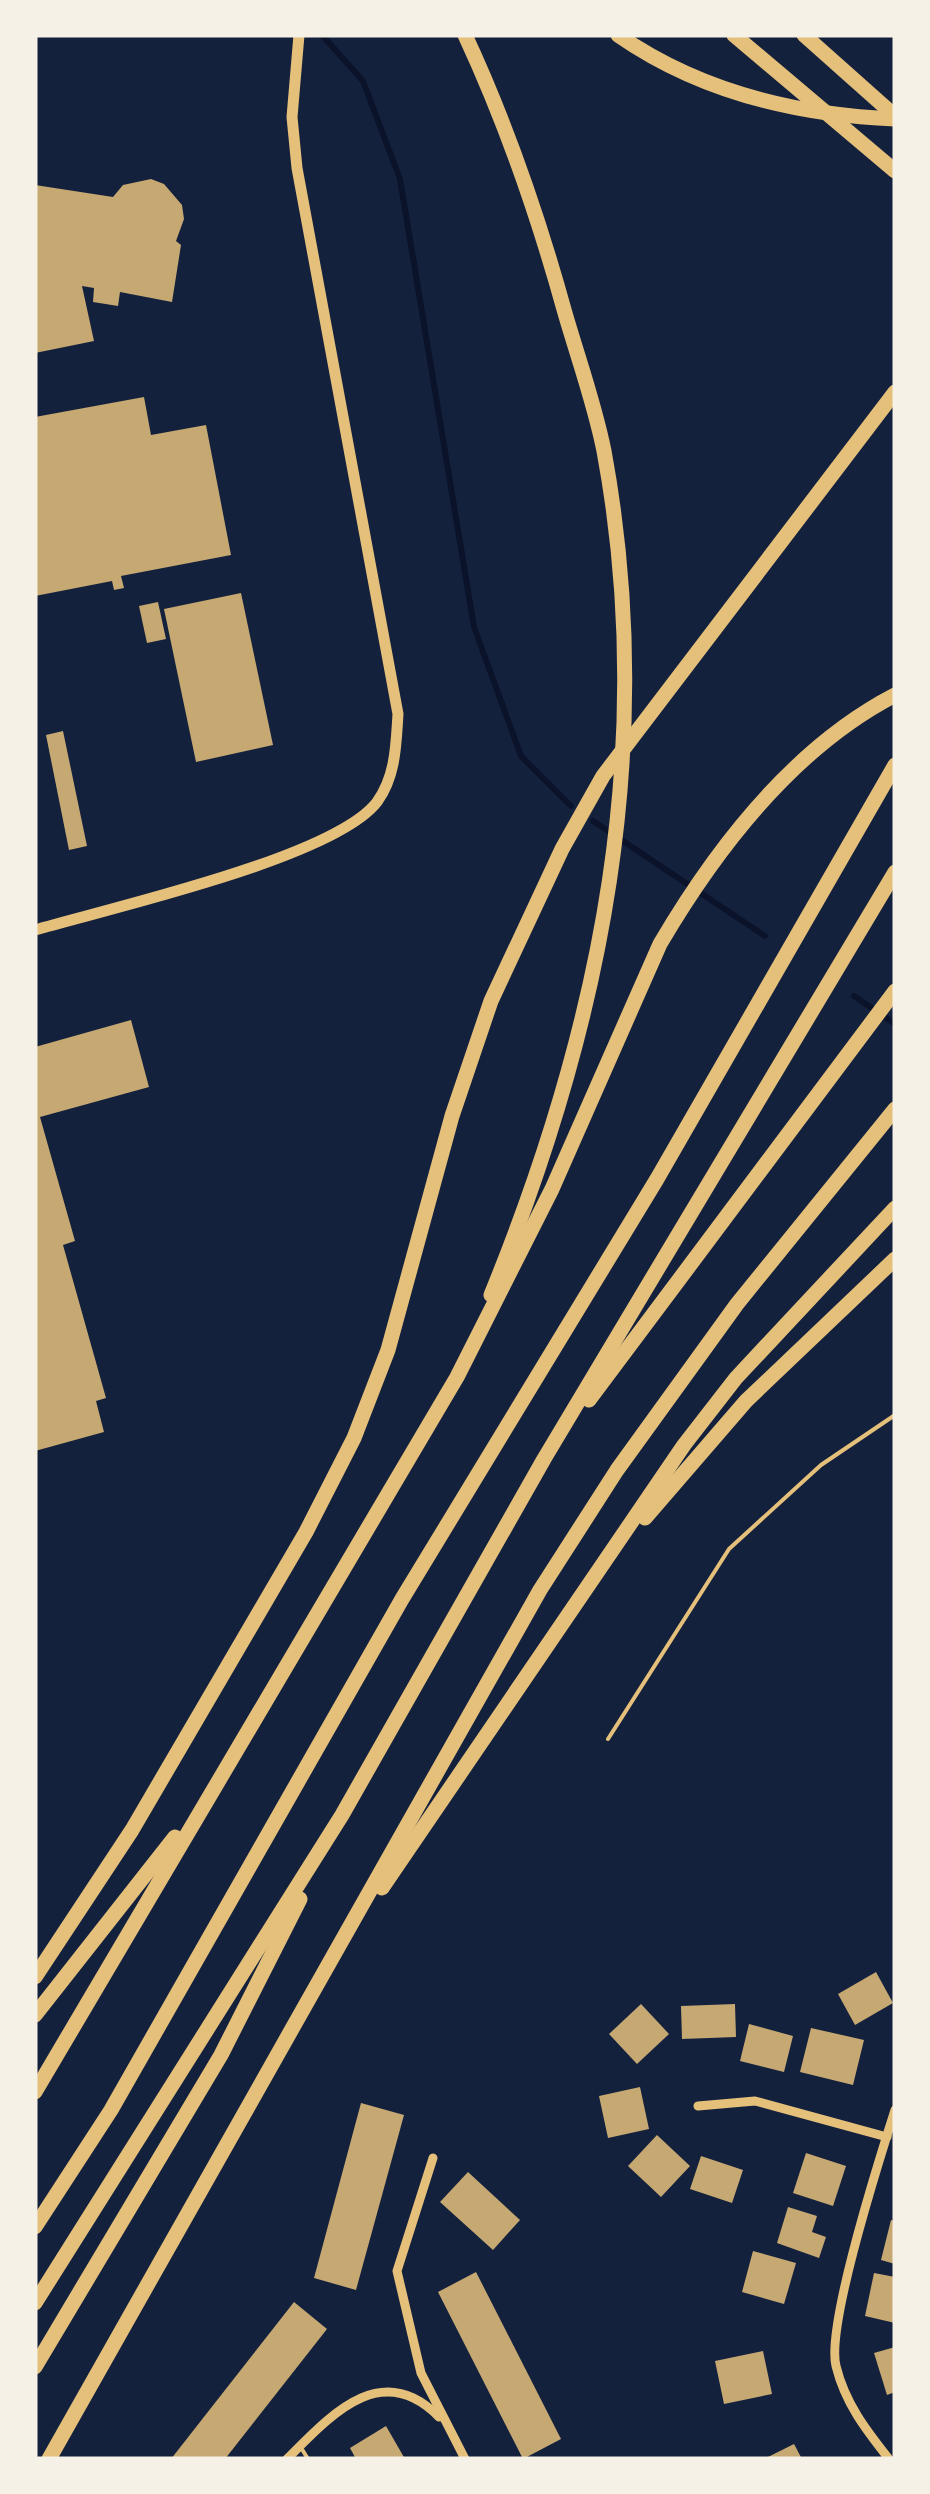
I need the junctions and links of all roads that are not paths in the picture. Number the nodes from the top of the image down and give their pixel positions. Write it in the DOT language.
graph roads {
  1 [pos="299,35"];
  2 [pos="465,35"];
  3 [pos="618,35"];
  4 [pos="734,35"];
  5 [pos="804,35"];
  6 [pos="895,118"];
  7 [pos="895,171"];
  8 [pos="895,392"];
  9 [pos="895,694"];
  10 [pos="895,765"];
  11 [pos="895,872"];
  12 [pos="35,930"];
  13 [pos="895,991"];
  14 [pos="895,1109"];
  15 [pos="895,1208"];
  16 [pos="895,1259"];
  17 [pos="456,1378"];
  18 [pos="895,1415"];
  19 [pos="544,1459"];
  20 [pos="600,1571"];
  21 [pos="608,1739"];
  22 [pos="214,1786"];
  23 [pos="342,1815"];
  24 [pos="332,1962"];
  25 [pos="35,1978"];
  26 [pos="35,2015"];
  27 [pos="35,2092"];
  28 [pos="698,2106"];
  29 [pos="895,2110"];
  30 [pos="887,2137"];
  31 [pos="433,2158"];
  32 [pos="35,2227"];
  33 [pos="35,2303"];
  34 [pos="35,2366"];
  35 [pos="445,2422"];
  36 [pos="300,2446"];
  37 [pos="49,2459"];
  38 [pos="287,2459"];
  39 [pos="308,2459"];
  40 [pos="466,2459"];
  41 [pos="889,2459"];
  1 -- 12 [label="street"];
  2 -- 17 [label="highway"];
  3 -- 6 [label="highway"];
  4 -- 7 [label="highway"];
  5 -- 6 [label="highway"];
  8 -- 25 [label="highway"];
  9 -- 17 [label="highway"];
  10 -- 32 [label="highway"];
  11 -- 19 [label="highway"];
  13 -- 19 [label="highway"];
  14 -- 24 [label="highway"];
  15 -- 20 [label="highway"];
  16 -- 20 [label="highway"];
  17 -- 22 [label="highway"];
  18 -- 21 [label="lane"];
  19 -- 23 [label="highway"];
  20 -- 24 [label="highway"];
  22 -- 26 [label="highway"];
  22 -- 27 [label="highway"];
  23 -- 33 [label="highway"];
  23 -- 34 [label="highway"];
  24 -- 37 [label="highway"];
  28 -- 30 [label="street"];
  29 -- 30 [label="street"];
  30 -- 41 [label="street"];
  31 -- 35 [label="street"];
  35 -- 36 [label="street"];
  35 -- 40 [label="street"];
  36 -- 38 [label="street"];
  36 -- 39 [label="lane"];
}
